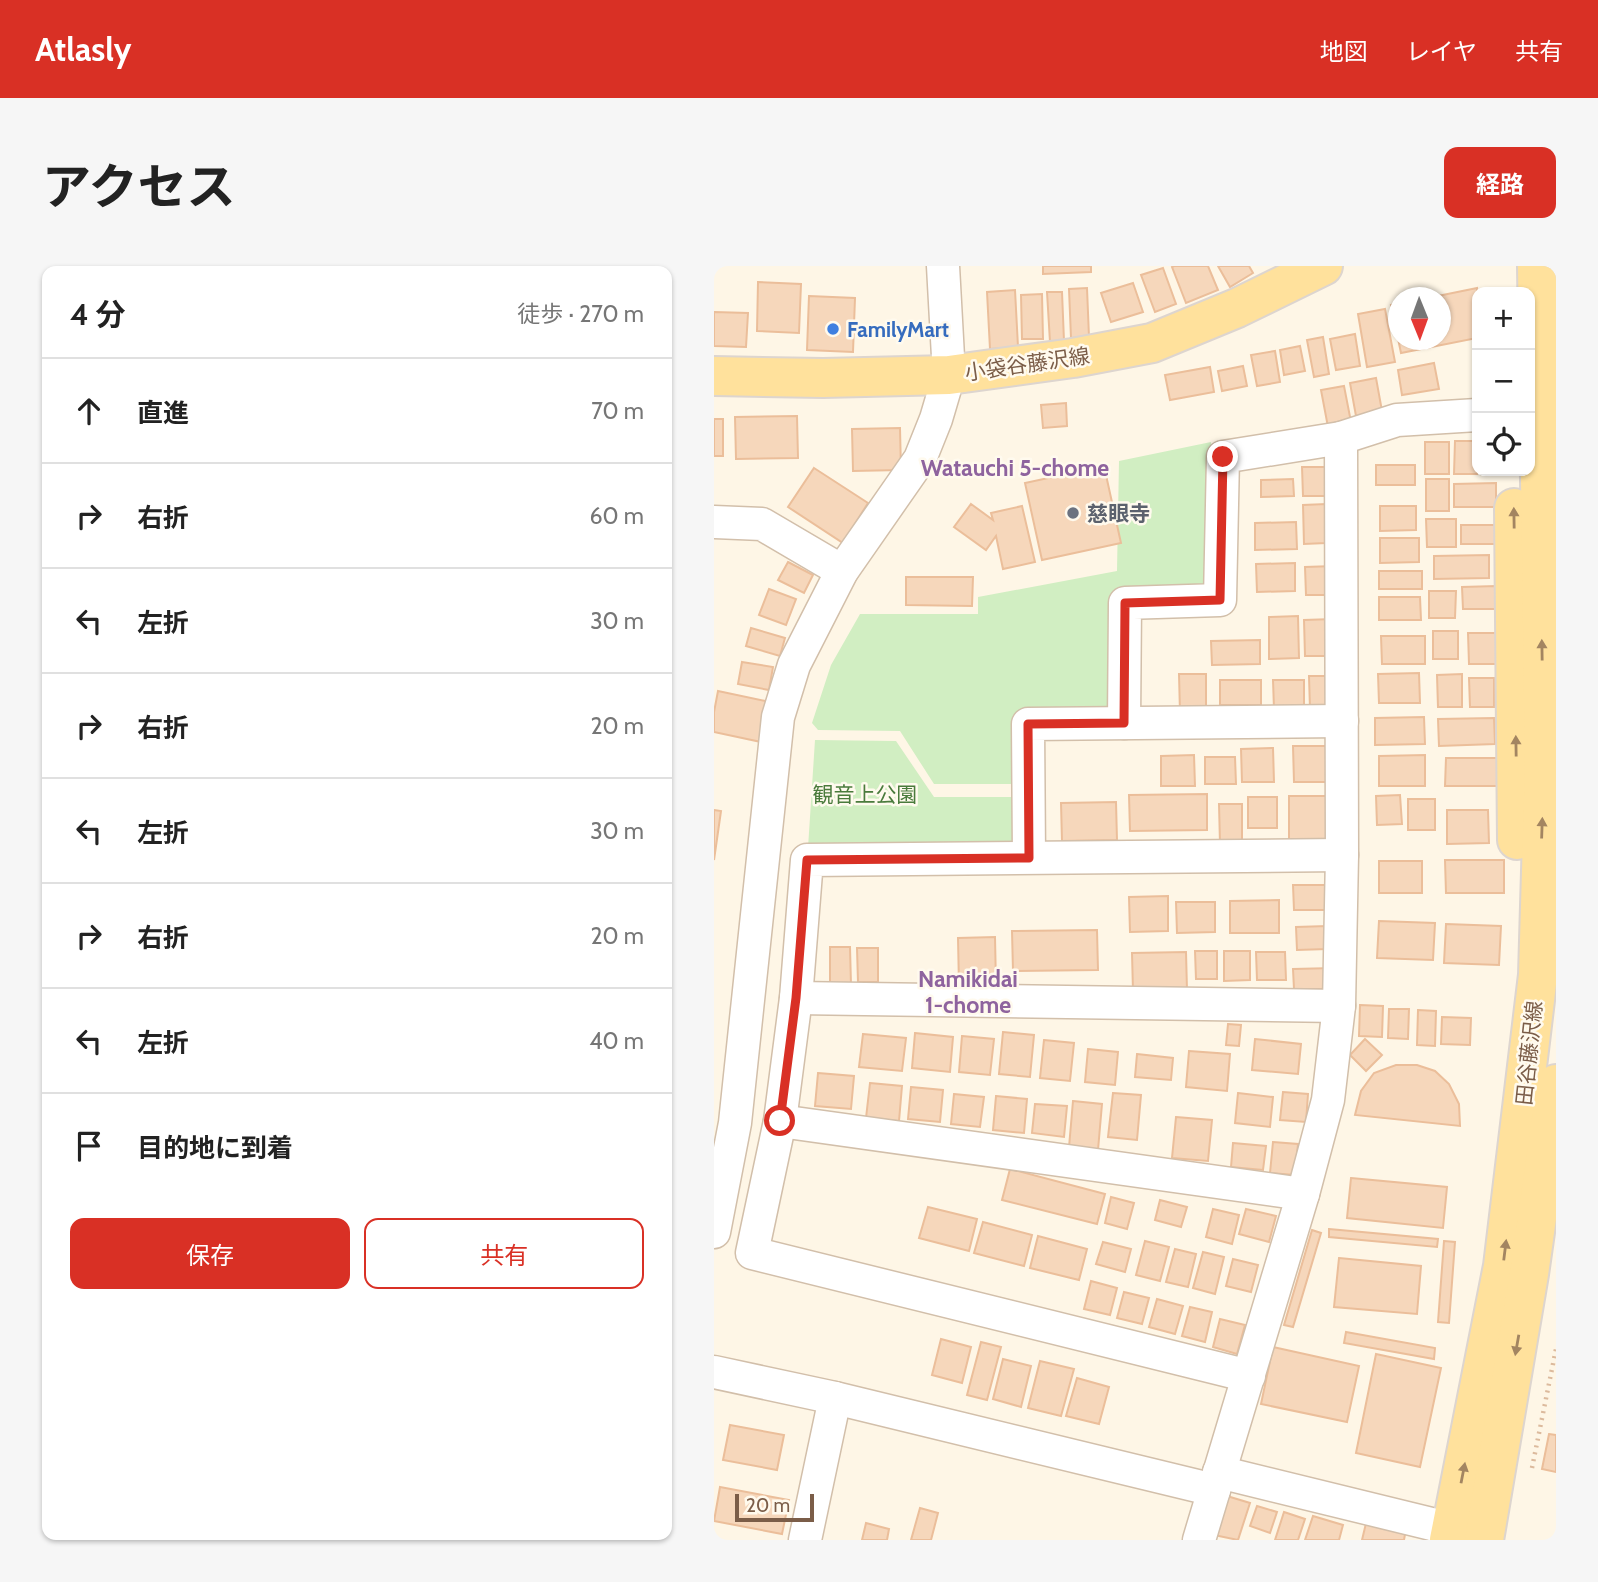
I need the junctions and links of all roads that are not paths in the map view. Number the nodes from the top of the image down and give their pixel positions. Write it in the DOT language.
graph roads {
  1 [pos="943,266"];
  2 [pos="1323,266"];
  3 [pos="1513,266"];
  4 [pos="1537,266"];
  5 [pos="1513,287"];
  6 [pos="949,375"];
  7 [pos="714,376"];
  8 [pos="1472,415"];
  9 [pos="1341,438"];
  10 [pos="1513,476"];
  11 [pos="714,522"];
  12 [pos="842,571"];
  13 [pos="1342,721"];
  14 [pos="1124,723"];
  15 [pos="1342,855"];
  16 [pos="1029,858"];
  17 [pos="796,998"];
  18 [pos="1339,1006"];
  19 [pos="1556,1084"];
  20 [pos="1523,1108"];
  21 [pos="780,1121"];
  22 [pos="1303,1194"];
  23 [pos="714,1232"];
  24 [pos="714,1372"];
  25 [pos="1249,1376"];
  26 [pos="835,1398"];
  27 [pos="1216,1481"];
  28 [pos="1462,1536"];
  29 [pos="805,1540"];
  30 [pos="1199,1540"];
  1 -- 6 [label="street"];
  2 -- 6 [label="main road, 小袋谷藤沢線"];
  3 -- 5 [label="main road"];
  20 -- 4 [label="main road, 田谷藤沢線, one-way"];
  6 -- 7 [label="main road, 小袋谷藤沢線"];
  6 -- 12 [label="street"];
  8 -- 9 [label="street"];
  9 -- 13 [label="street"];
  9 -- 14 [label="street"];
  20 -- 10 [label="main road, one-way"];
  11 -- 12 [label="street"];
  12 -- 23 [label="street"];
  13 -- 14 [label="street"];
  13 -- 15 [label="street"];
  14 -- 16 [label="street"];
  15 -- 16 [label="street"];
  15 -- 18 [label="street"];
  16 -- 17 [label="street"];
  17 -- 18 [label="street"];
  17 -- 21 [label="street"];
  18 -- 22 [label="street"];
  19 -- 28 [label="main road, 田谷藤沢線, one-way"];
  28 -- 20 [label="main road, 田谷藤沢線, one-way"];
  21 -- 22 [label="street"];
  21 -- 25 [label="street"];
  22 -- 25 [label="street"];
  24 -- 26 [label="street"];
  25 -- 27 [label="street"];
  26 -- 27 [label="street"];
  26 -- 29 [label="street"];
  27 -- 28 [label="street"];
  27 -- 30 [label="street"];
}
